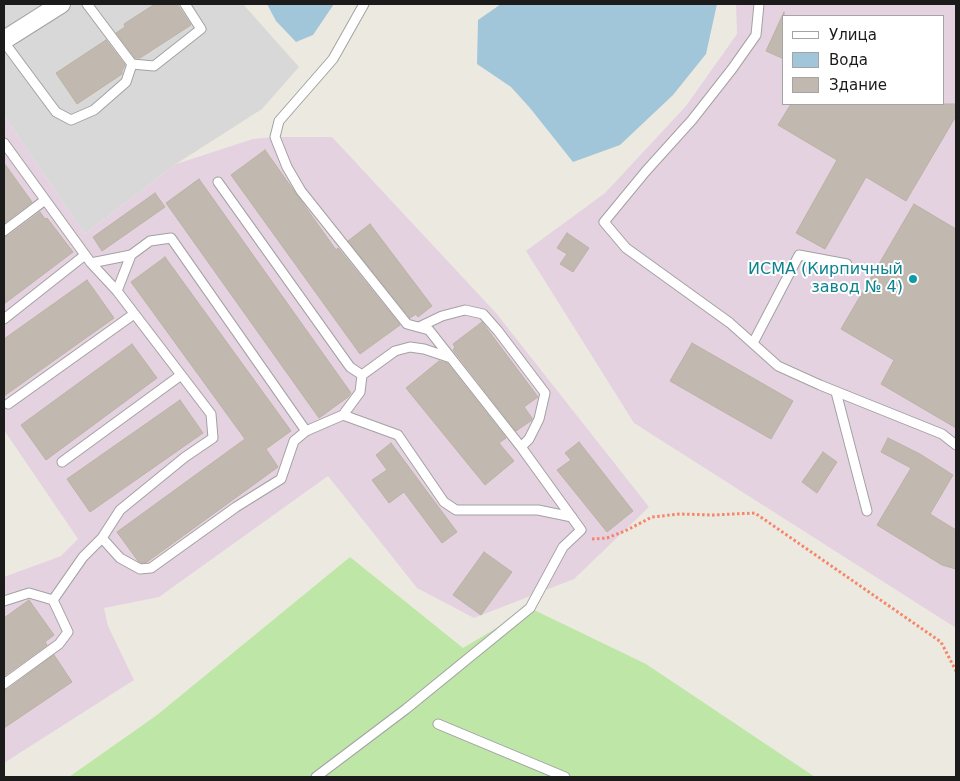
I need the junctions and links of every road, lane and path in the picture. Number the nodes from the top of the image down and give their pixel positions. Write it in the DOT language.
graph roads {
  1 [pos="61,4"];
  2 [pos="87,4"];
  3 [pos="185,4"];
  4 [pos="364,4"];
  5 [pos="758,4"];
  6 [pos="4,41"];
  7 [pos="132,64"];
  8 [pos="4,144"];
  9 [pos="218,182"];
  10 [pos="45,200"];
  11 [pos="4,231"];
  12 [pos="85,255"];
  13 [pos="131,255"];
  14 [pos="91,262"];
  15 [pos="847,264"];
  16 [pos="116,291"];
  17 [pos="134,314"];
  18 [pos="4,319"];
  19 [pos="419,327"];
  20 [pos="753,343"];
  21 [pos="451,358"];
  22 [pos="181,375"];
  23 [pos="362,375"];
  24 [pos="836,392"];
  25 [pos="8,404"];
  26 [pos="343,415"];
  27 [pos="306,431"];
  28 [pos="956,444"];
  29 [pos="522,446"];
  30 [pos="62,462"];
  31 [pos="866,511"];
  32 [pos="572,517"];
  33 [pos="581,530"];
  34 [pos="102,538"];
  35 [pos="53,600"];
  36 [pos="4,601"];
  37 [pos="956,671"];
  38 [pos="4,684"];
  39 [pos="438,724"];
  40 [pos="316,777"];
  41 [pos="565,777"];
  1 -- 6 [label="street"];
  2 -- 7 [label="lane"];
  3 -- 7 [label="lane"];
  4 -- 19 [label="lane"];
  5 -- 20 [label="lane"];
  6 -- 7 [label="lane"];
  8 -- 10 [label="lane"];
  9 -- 23 [label="lane"];
  10 -- 11 [label="lane"];
  10 -- 12 [label="lane"];
  12 -- 14 [label="lane"];
  12 -- 18 [label="lane"];
  13 -- 14 [label="lane"];
  13 -- 16 [label="lane"];
  13 -- 27 [label="lane"];
  14 -- 16 [label="lane"];
  15 -- 20 [label="lane"];
  16 -- 17 [label="lane"];
  17 -- 22 [label="lane"];
  17 -- 25 [label="lane"];
  19 -- 21 [label="lane"];
  19 -- 29 [label="lane"];
  20 -- 24 [label="lane"];
  21 -- 23 [label="lane"];
  21 -- 29 [label="lane"];
  22 -- 30 [label="lane"];
  22 -- 34 [label="lane"];
  23 -- 26 [label="lane"];
  24 -- 28 [label="lane"];
  24 -- 31 [label="lane"];
  26 -- 27 [label="lane"];
  26 -- 32 [label="lane"];
  27 -- 34 [label="lane"];
  29 -- 32 [label="lane"];
  32 -- 33 [label="lane"];
  33 -- 37 [label="path"];
  33 -- 40 [label="lane"];
  34 -- 35 [label="lane"];
  35 -- 36 [label="lane"];
  35 -- 38 [label="lane"];
  39 -- 41 [label="lane"];
}
